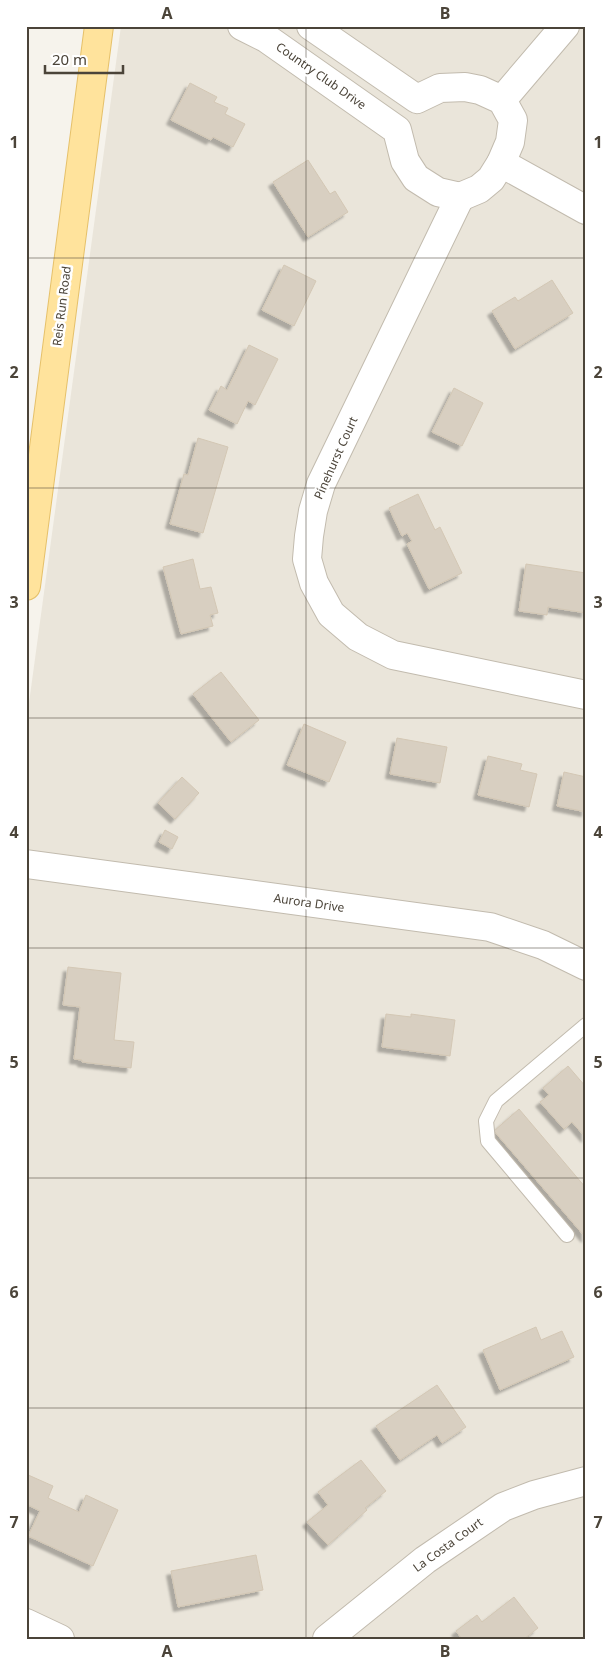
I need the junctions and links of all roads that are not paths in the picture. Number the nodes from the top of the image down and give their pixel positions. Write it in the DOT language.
graph roads {
  1 [pos="99,26"];
  2 [pos="242,26"];
  3 [pos="312,26"];
  4 [pos="565,26"];
  5 [pos="417,98"];
  6 [pos="502,100"];
  7 [pos="396,130"];
  8 [pos="501,163"];
  9 [pos="460,197"];
  10 [pos="586,210"];
  11 [pos="26,586"];
  12 [pos="586,695"];
  13 [pos="26,864"];
  14 [pos="586,966"];
  15 [pos="586,1025"];
  16 [pos="566,1235"];
  17 [pos="586,1481"];
  18 [pos="26,1623"];
  19 [pos="60,1639"];
  20 [pos="327,1639"];
  1 -- 11 [label="main road, Reis Run Road"];
  2 -- 7 [label="street, Country Club Drive"];
  3 -- 5 [label="street"];
  4 -- 6 [label="street"];
  5 -- 6 [label="street"];
  5 -- 7 [label="street"];
  6 -- 8 [label="street"];
  7 -- 9 [label="street"];
  8 -- 9 [label="street"];
  8 -- 10 [label="street"];
  9 -- 12 [label="street, Pinehurst Court"];
  13 -- 14 [label="street, Aurora Drive"];
  15 -- 16 [label="lane"];
  17 -- 20 [label="street, La Costa Court"];
  18 -- 19 [label="street"];
}
